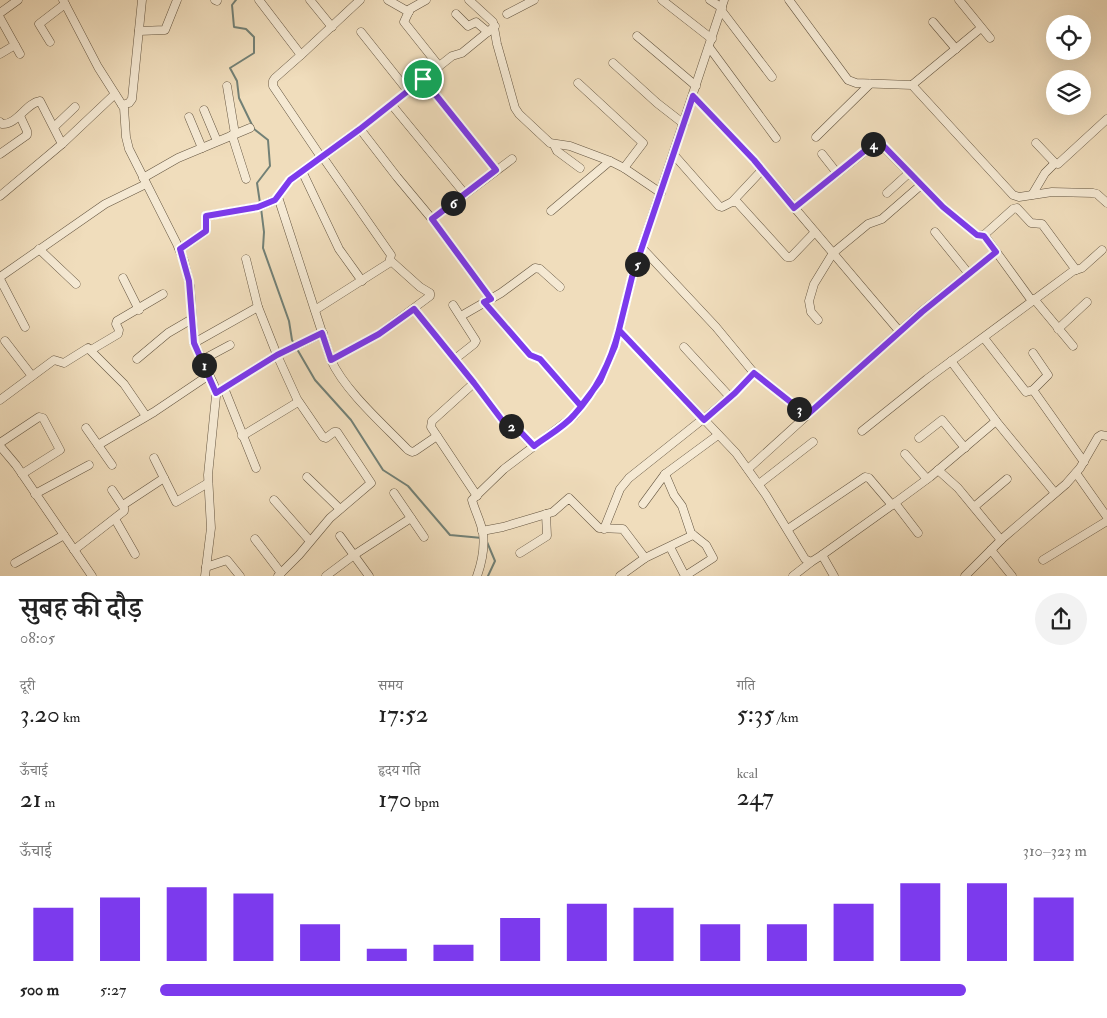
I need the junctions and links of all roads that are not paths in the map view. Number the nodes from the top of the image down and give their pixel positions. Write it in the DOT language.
graph roads {
  1 [pos="18,0"];
  2 [pos="142,0"];
  3 [pos="177,0"];
  4 [pos="259,0"];
  5 [pos="310,0"];
  6 [pos="360,0"];
  7 [pos="388,0"];
  8 [pos="426,0"];
  9 [pos="469,0"];
  10 [pos="534,0"];
  11 [pos="662,0"];
  12 [pos="710,0"];
  13 [pos="789,0"];
  14 [pos="959,0"];
  15 [pos="64,2"];
  16 [pos="722,6"];
  17 [pos="408,12"];
  18 [pos="0,13"];
  19 [pos="456,14"];
  20 [pos="507,14"];
  21 [pos="0,18"];
  22 [pos="933,22"];
  23 [pos="332,27"];
  24 [pos="981,28"];
  25 [pos="491,29"];
  26 [pos="139,32"];
  27 [pos="361,32"];
  28 [pos="636,36"];
  29 [pos="990,38"];
  30 [pos="712,39"];
  31 [pos="50,42"];
  32 [pos="15,44"];
  33 [pos="709,47"];
  34 [pos="956,49"];
  35 [pos="0,54"];
  36 [pos="20,54"];
  37 [pos="301,55"];
  38 [pos="613,63"];
  39 [pos="439,66"];
  40 [pos="772,77"];
  41 [pos="423,79"];
  42 [pos="578,83"];
  43 [pos="870,84"];
  44 [pos="227,86"];
  45 [pos="696,86"];
  46 [pos="912,86"];
  47 [pos="408,91"];
  48 [pos="115,94"];
  49 [pos="693,96"];
  50 [pos="391,104"];
  51 [pos="122,105"];
  52 [pos="75,107"];
  53 [pos="204,110"];
  54 [pos="20,116"];
  55 [pos="189,116"];
  56 [pos="1107,118"];
  57 [pos="0,122"];
  58 [pos="684,124"];
  59 [pos="54,127"];
  60 [pos="250,128"];
  61 [pos="360,129"];
  62 [pos="233,134"];
  63 [pos="816,137"];
  64 [pos="776,138"];
  65 [pos="217,141"];
  66 [pos="1036,143"];
  67 [pos="62,144"];
  68 [pos="554,144"];
  69 [pos="202,148"];
  70 [pos="0,154"];
  71 [pos="822,154"];
  72 [pos="674,155"];
  73 [pos="321,156"];
  74 [pos="512,159"];
  75 [pos="610,161"];
  76 [pos="1055,163"];
  77 [pos="580,168"];
  78 [pos="624,168"];
  79 [pos="496,170"];
  80 [pos="762,170"];
  81 [pos="302,171"];
  82 [pos="837,173"];
  83 [pos="909,173"];
  84 [pos="246,179"];
  85 [pos="145,181"];
  86 [pos="921,185"];
  87 [pos="661,193"];
  88 [pos="887,193"];
  89 [pos="465,194"];
  90 [pos="1032,195"];
  91 [pos="0,196"];
  92 [pos="278,197"];
  93 [pos="1017,197"];
  94 [pos="1106,201"];
  95 [pos="732,202"];
  96 [pos="794,208"];
  97 [pos="1015,208"];
  98 [pos="551,211"];
  99 [pos="432,219"];
  100 [pos="815,232"];
  101 [pos="935,232"];
  102 [pos="984,236"];
  103 [pos="642,248"];
  104 [pos="39,249"];
  105 [pos="180,249"];
  106 [pos="1102,250"];
  107 [pos="996,252"];
  108 [pos="833,253"];
  109 [pos="246,259"];
  110 [pos="391,260"];
  111 [pos="1076,270"];
  112 [pos="969,274"];
  113 [pos="0,278"];
  114 [pos="124,278"];
  115 [pos="362,281"];
  116 [pos="76,284"];
  117 [pos="560,287"];
  118 [pos="163,294"];
  119 [pos="1033,300"];
  120 [pos="487,301"];
  121 [pos="1088,302"];
  122 [pos="454,305"];
  123 [pos="258,307"];
  124 [pos="414,309"];
  125 [pos="139,310"];
  126 [pos="315,310"];
  127 [pos="461,316"];
  128 [pos="192,318"];
  129 [pos="818,320"];
  130 [pos="24,327"];
  131 [pos="1058,328"];
  132 [pos="619,330"];
  133 [pos="900,332"];
  134 [pos="322,333"];
  135 [pos="984,338"];
  136 [pos="4,341"];
  137 [pos="194,343"];
  138 [pos="230,345"];
  139 [pos="1073,346"];
  140 [pos="684,347"];
  141 [pos="91,350"];
  142 [pos="1033,353"];
  143 [pos="277,355"];
  144 [pos="137,359"];
  145 [pos="455,359"];
  146 [pos="202,360"];
  147 [pos="331,360"];
  148 [pos="952,361"];
  149 [pos="754,373"];
  150 [pos="209,375"];
  151 [pos="32,376"];
  152 [pos="474,383"];
  153 [pos="224,388"];
  154 [pos="1033,390"];
  155 [pos="216,393"];
  156 [pos="730,397"];
  157 [pos="0,400"];
  158 [pos="298,402"];
  159 [pos="581,406"];
  160 [pos="807,415"];
  161 [pos="146,416"];
  162 [pos="703,420"];
  163 [pos="996,421"];
  164 [pos="86,428"];
  165 [pos="862,431"];
  166 [pos="718,435"];
  167 [pos="242,436"];
  168 [pos="437,436"];
  169 [pos="1107,436"];
  170 [pos="920,438"];
  171 [pos="814,442"];
  172 [pos="0,444"];
  173 [pos="98,445"];
  174 [pos="534,446"];
  175 [pos="965,448"];
  176 [pos="905,454"];
  177 [pos="154,458"];
  178 [pos="1084,462"];
  179 [pos="89,465"];
  180 [pos="112,465"];
  181 [pos="256,468"];
  182 [pos="748,470"];
  183 [pos="938,470"];
  184 [pos="1076,472"];
  185 [pos="22,474"];
  186 [pos="665,474"];
  187 [pos="307,477"];
  188 [pos="164,478"];
  189 [pos="927,479"];
  190 [pos="1007,480"];
  191 [pos="208,483"];
  192 [pos="759,484"];
  193 [pos="112,490"];
  194 [pos="394,493"];
  195 [pos="1056,493"];
  196 [pos="36,494"];
  197 [pos="477,496"];
  198 [pos="274,500"];
  199 [pos="643,504"];
  200 [pos="893,504"];
  201 [pos="123,505"];
  202 [pos="974,507"];
  203 [pos="340,510"];
  204 [pos="546,514"];
  205 [pos="411,518"];
  206 [pos="115,519"];
  207 [pos="1107,519"];
  208 [pos="788,528"];
  209 [pos="604,529"];
  210 [pos="483,532"];
  211 [pos="918,533"];
  212 [pos="64,535"];
  213 [pos="693,535"];
  214 [pos="340,536"];
  215 [pos="424,537"];
  216 [pos="255,539"];
  217 [pos="1001,540"];
  218 [pos="310,541"];
  219 [pos="670,547"];
  220 [pos="74,550"];
  221 [pos="991,550"];
  222 [pos="520,553"];
  223 [pos="136,554"];
  224 [pos="822,554"];
  225 [pos="354,555"];
  226 [pos="645,558"];
  227 [pos="1043,560"];
  228 [pos="811,562"];
  229 [pos="15,563"];
  230 [pos="205,571"];
  231 [pos="280,574"];
  232 [pos="92,576"];
  233 [pos="240,576"];
  234 [pos="326,576"];
  235 [pos="369,576"];
  236 [pos="476,576"];
  237 [pos="620,576"];
  238 [pos="793,576"];
  239 [pos="834,576"];
  240 [pos="965,576"];
  241 [pos="1012,576"];
  1 -- 18 [label="street"];
  2 -- 26 [label="street"];
  3 -- 26 [label="street"];
  4 -- 37 [label="street"];
  5 -- 23 [label="street"];
  6 -- 23 [label="street"];
  7 -- 17 [label="street"];
  8 -- 17 [label="street"];
  9 -- 25 [label="street"];
  10 -- 20 [label="street"];
  11 -- 30 [label="street"];
  12 -- 16 [label="street"];
  13 -- 43 [label="street"];
  14 -- 24 [label="street"];
  15 -- 31 [label="street"];
  15 -- 48 [label="street"];
  16 -- 30 [label="street"];
  16 -- 40 [label="street"];
  17 -- 39 [label="street"];
  19 -- 25 [label="street"];
  21 -- 32 [label="street"];
  22 -- 34 [label="street"];
  23 -- 37 [label="street"];
  24 -- 29 [label="street"];
  24 -- 34 [label="street"];
  25 -- 39 [label="street"];
  25 -- 68 [label="street"];
  26 -- 51 [label="street"];
  27 -- 47 [label="street"];
  28 -- 45 [label="street"];
  30 -- 33 [label="street"];
  32 -- 35 [label="street"];
  32 -- 36 [label="street"];
  33 -- 45 [label="street"];
  33 -- 64 [label="street"];
  34 -- 46 [label="street"];
  37 -- 73 [label="street"];
  38 -- 58 [label="street"];
  39 -- 41 [label="street"];
  41 -- 47 [label="street"];
  41 -- 79 [label="street"];
  42 -- 78 [label="street"];
  43 -- 46 [label="street"];
  43 -- 63 [label="street"];
  44 -- 62 [label="street"];
  45 -- 49 [label="street"];
  46 -- 93 [label="street"];
  47 -- 50 [label="street"];
  48 -- 51 [label="street"];
  48 -- 67 [label="street"];
  49 -- 58 [label="street"];
  49 -- 80 [label="street"];
  50 -- 61 [label="street"];
  50 -- 89 [label="street"];
  51 -- 85 [label="street"];
  52 -- 59 [label="street"];
  53 -- 65 [label="street"];
  54 -- 57 [label="street"];
  54 -- 59 [label="street"];
  54 -- 70 [label="street"];
  55 -- 69 [label="street"];
  56 -- 76 [label="street"];
  58 -- 72 [label="street"];
  59 -- 67 [label="street"];
  60 -- 62 [label="street"];
  61 -- 73 [label="street"];
  61 -- 99 [label="street"];
  62 -- 65 [label="street"];
  62 -- 84 [label="street"];
  65 -- 69 [label="street"];
  66 -- 76 [label="street"];
  67 -- 91 [label="street"];
  68 -- 75 [label="street"];
  68 -- 77 [label="street"];
  69 -- 85 [label="street"];
  71 -- 82 [label="street"];
  72 -- 87 [label="street"];
  72 -- 95 [label="street"];
  73 -- 81 [label="street"];
  73 -- 110 [label="street"];
  74 -- 79 [label="street"];
  75 -- 78 [label="street"];
  75 -- 98 [label="street"];
  76 -- 90 [label="street"];
  78 -- 87 [label="street"];
  79 -- 89 [label="street"];
  80 -- 95 [label="street"];
  80 -- 96 [label="street"];
  81 -- 92 [label="street"];
  81 -- 115 [label="street"];
  82 -- 83 [label="street"];
  82 -- 96 [label="street"];
  83 -- 86 [label="street"];
  83 -- 88 [label="street"];
  85 -- 104 [label="street"];
  85 -- 105 [label="street"];
  86 -- 102 [label="street"];
  86 -- 108 [label="street"];
  87 -- 103 [label="street"];
  89 -- 99 [label="street"];
  90 -- 93 [label="street"];
  90 -- 94 [label="street"];
  92 -- 105 [label="street"];
  92 -- 126 [label="street"];
  93 -- 97 [label="street"];
  95 -- 100 [label="street"];
  96 -- 100 [label="street"];
  97 -- 102 [label="street"];
  97 -- 111 [label="street"];
  99 -- 120 [label="street"];
  100 -- 108 [label="street"];
  101 -- 112 [label="street"];
  102 -- 107 [label="street"];
  103 -- 132 [label="street"];
  103 -- 149 [label="street"];
  104 -- 113 [label="street"];
  104 -- 116 [label="street"];
  105 -- 128 [label="street"];
  106 -- 111 [label="street"];
  107 -- 112 [label="street"];
  107 -- 119 [label="street"];
  108 -- 129 [label="street"];
  108 -- 133 [label="street"];
  109 -- 123 [label="street"];
  110 -- 115 [label="street"];
  110 -- 124 [label="street"];
  111 -- 119 [label="street"];
  112 -- 133 [label="street"];
  113 -- 130 [label="street"];
  114 -- 125 [label="street"];
  115 -- 126 [label="street"];
  117 -- 120 [label="street"];
  118 -- 125 [label="street"];
  119 -- 131 [label="street"];
  119 -- 135 [label="street"];
  120 -- 127 [label="street"];
  120 -- 159 [label="street"];
  121 -- 131 [label="street"];
  122 -- 127 [label="street"];
  123 -- 137 [label="street"];
  123 -- 143 [label="street"];
  124 -- 145 [label="street"];
  124 -- 147 [label="street"];
  125 -- 141 [label="street"];
  126 -- 134 [label="street"];
  127 -- 145 [label="street"];
  128 -- 137 [label="street"];
  128 -- 144 [label="street"];
  131 -- 139 [label="street"];
  132 -- 159 [label="street"];
  132 -- 162 [label="street"];
  133 -- 160 [label="street"];
  134 -- 143 [label="street"];
  134 -- 147 [label="street"];
  135 -- 148 [label="street"];
  135 -- 154 [label="street"];
  136 -- 151 [label="street"];
  137 -- 146 [label="street"];
  138 -- 146 [label="street"];
  140 -- 156 [label="street"];
  141 -- 151 [label="street"];
  141 -- 161 [label="street"];
  142 -- 154 [label="street"];
  143 -- 153 [label="street"];
  143 -- 158 [label="street"];
  145 -- 152 [label="street"];
  146 -- 150 [label="street"];
  147 -- 168 [label="street"];
  148 -- 163 [label="street"];
  148 -- 165 [label="street"];
  149 -- 156 [label="street"];
  149 -- 160 [label="street"];
  150 -- 155 [label="street"];
  150 -- 161 [label="street"];
  151 -- 157 [label="street"];
  152 -- 168 [label="street"];
  152 -- 174 [label="street"];
  153 -- 155 [label="street"];
  153 -- 167 [label="street"];
  154 -- 178 [label="street"];
  155 -- 191 [label="street"];
  156 -- 162 [label="street"];
  158 -- 167 [label="street"];
  158 -- 203 [label="street"];
  159 -- 174 [label="street"];
  160 -- 182 [label="street"];
  161 -- 173 [label="street"];
  162 -- 166 [label="street"];
  162 -- 209 [label="street"];
  163 -- 175 [label="street"];
  163 -- 195 [label="street"];
  164 -- 173 [label="street"];
  166 -- 182 [label="street"];
  166 -- 186 [label="street"];
  167 -- 181 [label="street"];
  168 -- 197 [label="street"];
  169 -- 178 [label="street"];
  170 -- 175 [label="street"];
  171 -- 192 [label="street"];
  172 -- 185 [label="street"];
  172 -- 185 [label="street"];
  173 -- 180 [label="street"];
  174 -- 197 [label="street"];
  175 -- 183 [label="street"];
  176 -- 189 [label="street"];
  177 -- 188 [label="street"];
  178 -- 184 [label="street"];
  179 -- 196 [label="street"];
  182 -- 192 [label="street"];
  183 -- 189 [label="street"];
  183 -- 202 [label="street"];
  184 -- 195 [label="street"];
  184 -- 207 [label="street"];
  185 -- 196 [label="street"];
  186 -- 199 [label="street"];
  186 -- 213 [label="street"];
  187 -- 203 [label="street"];
  188 -- 191 [label="street"];
  188 -- 201 [label="street"];
  189 -- 200 [label="street"];
  190 -- 202 [label="street"];
  191 -- 230 [label="street"];
  192 -- 208 [label="street"];
  193 -- 201 [label="street"];
  194 -- 205 [label="street"];
  195 -- 217 [label="street"];
  196 -- 212 [label="street"];
  197 -- 210 [label="street"];
  198 -- 218 [label="street"];
  200 -- 208 [label="street"];
  200 -- 211 [label="street"];
  200 -- 224 [label="street"];
  201 -- 206 [label="street"];
  202 -- 217 [label="street"];
  203 -- 218 [label="street"];
  204 -- 209 [label="street"];
  204 -- 210 [label="street"];
  204 -- 222 [label="street"];
  205 -- 215 [label="street"];
  205 -- 225 [label="street"];
  206 -- 220 [label="street"];
  206 -- 223 [label="street"];
  207 -- 227 [label="street"];
  208 -- 228 [label="street"];
  209 -- 226 [label="street"];
  210 -- 236 [label="street"];
  212 -- 220 [label="street"];
  212 -- 229 [label="street"];
  213 -- 219 [label="street"];
  213 -- 219 [label="street"];
  214 -- 225 [label="street"];
  216 -- 231 [label="street"];
  217 -- 221 [label="street"];
  218 -- 231 [label="street"];
  219 -- 226 [label="street"];
  220 -- 232 [label="street"];
  221 -- 240 [label="street"];
  221 -- 241 [label="street"];
  224 -- 228 [label="street"];
  224 -- 239 [label="street"];
  225 -- 234 [label="street"];
  225 -- 235 [label="street"];
  226 -- 237 [label="street"];
  228 -- 238 [label="street"];
  230 -- 233 [label="street"];
}
